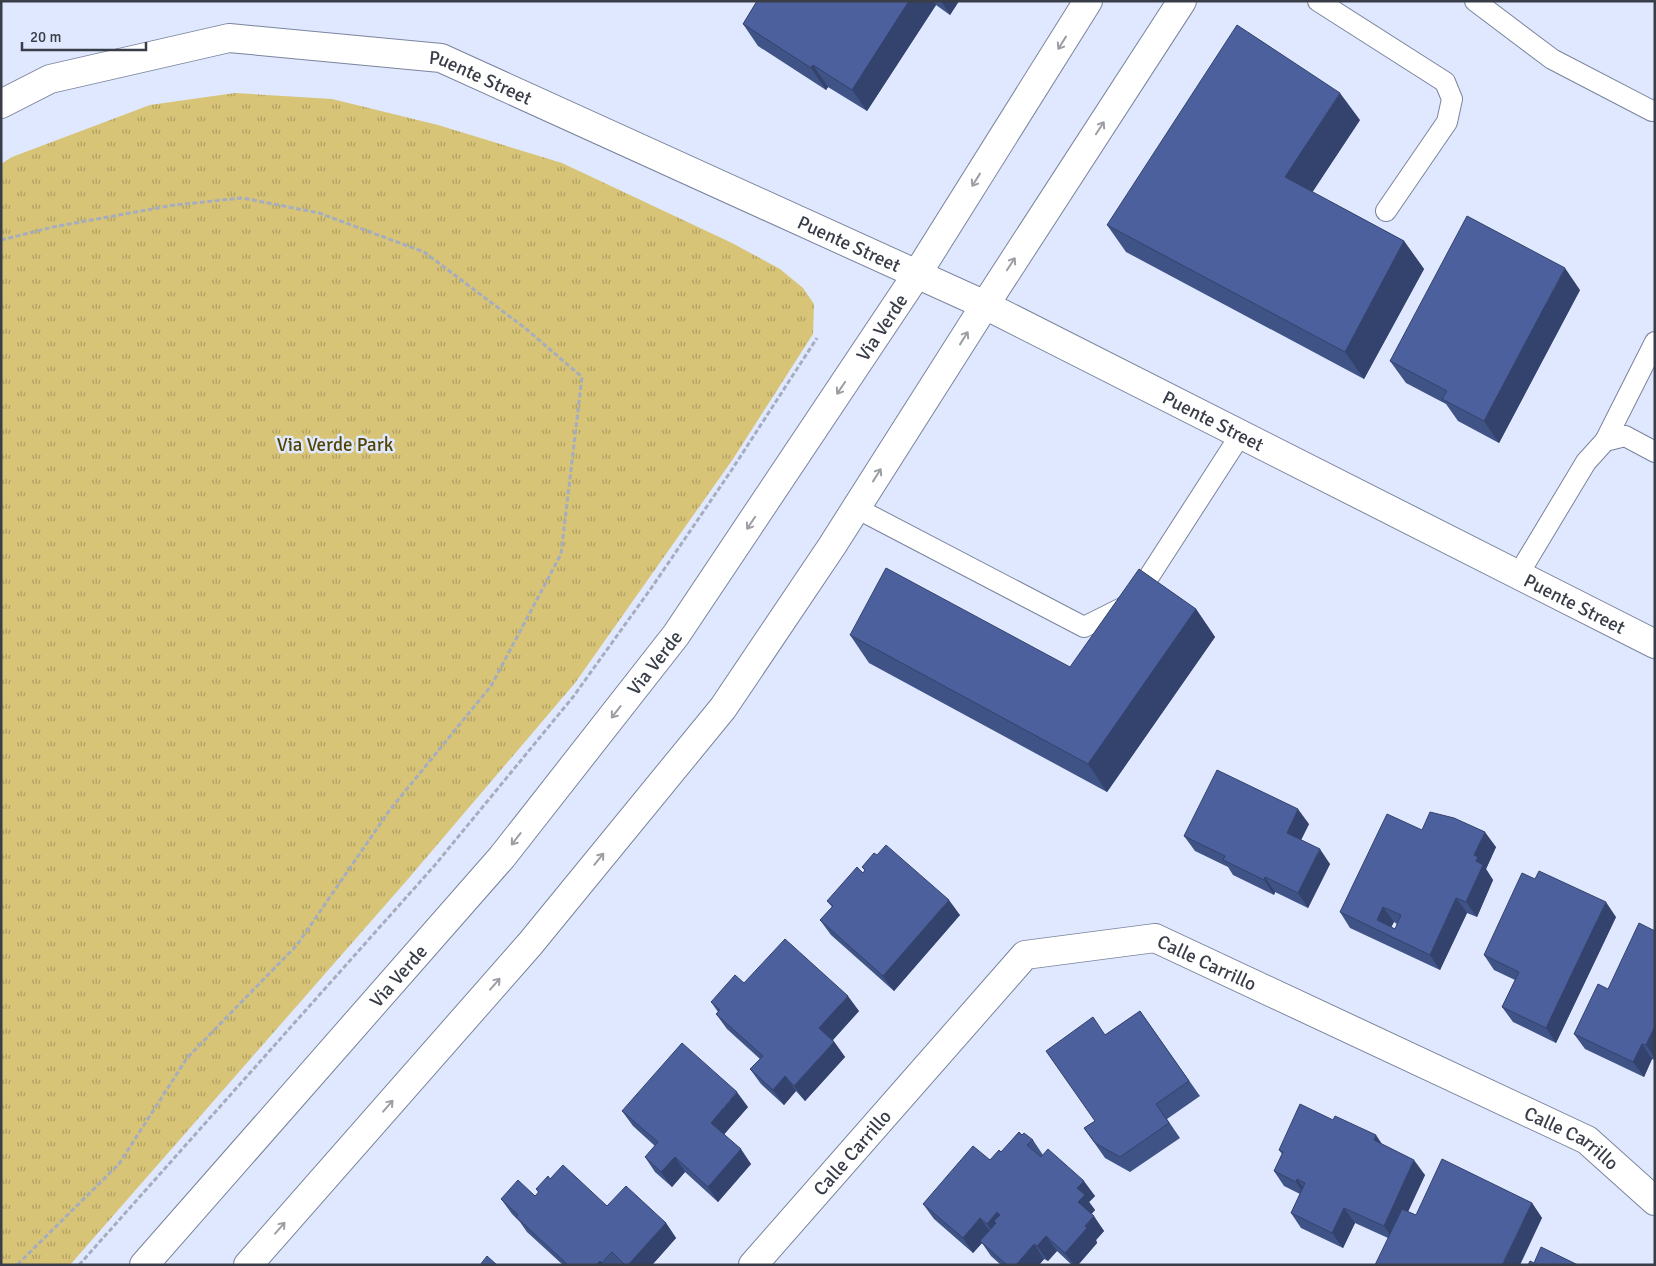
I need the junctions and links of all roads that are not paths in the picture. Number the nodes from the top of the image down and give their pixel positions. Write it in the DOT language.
graph roads {
  1 [pos="1088,1"];
  2 [pos="1182,1"];
  3 [pos="1318,1"];
  4 [pos="1475,1"];
  5 [pos="1,104"];
  6 [pos="1652,111"];
  7 [pos="1386,210"];
  8 [pos="917,274"];
  9 [pos="984,305"];
  10 [pos="1655,342"];
  11 [pos="1240,434"];
  12 [pos="1605,441"];
  13 [pos="1655,452"];
  14 [pos="856,508"];
  15 [pos="1518,575"];
  16 [pos="1655,644"];
  17 [pos="1655,1200"];
  18 [pos="144,1265"];
  19 [pos="248,1265"];
  20 [pos="753,1265"];
  1 -- 8 [label="main road, Via Verde, one-way"];
  9 -- 2 [label="main road, one-way"];
  3 -- 7 [label="lane"];
  4 -- 6 [label="lane"];
  5 -- 8 [label="main road, Puente Street"];
  8 -- 9 [label="main road, Puente Street"];
  8 -- 18 [label="main road, Via Verde, one-way"];
  9 -- 11 [label="main road, Puente Street"];
  14 -- 9 [label="main road, one-way"];
  10 -- 12 [label="lane"];
  11 -- 14 [label="lane"];
  11 -- 15 [label="main road, Puente Street"];
  12 -- 13 [label="lane"];
  12 -- 15 [label="lane"];
  19 -- 14 [label="main road, one-way"];
  15 -- 16 [label="main road, Puente Street"];
  17 -- 20 [label="main road, Calle Carrillo"];
}
